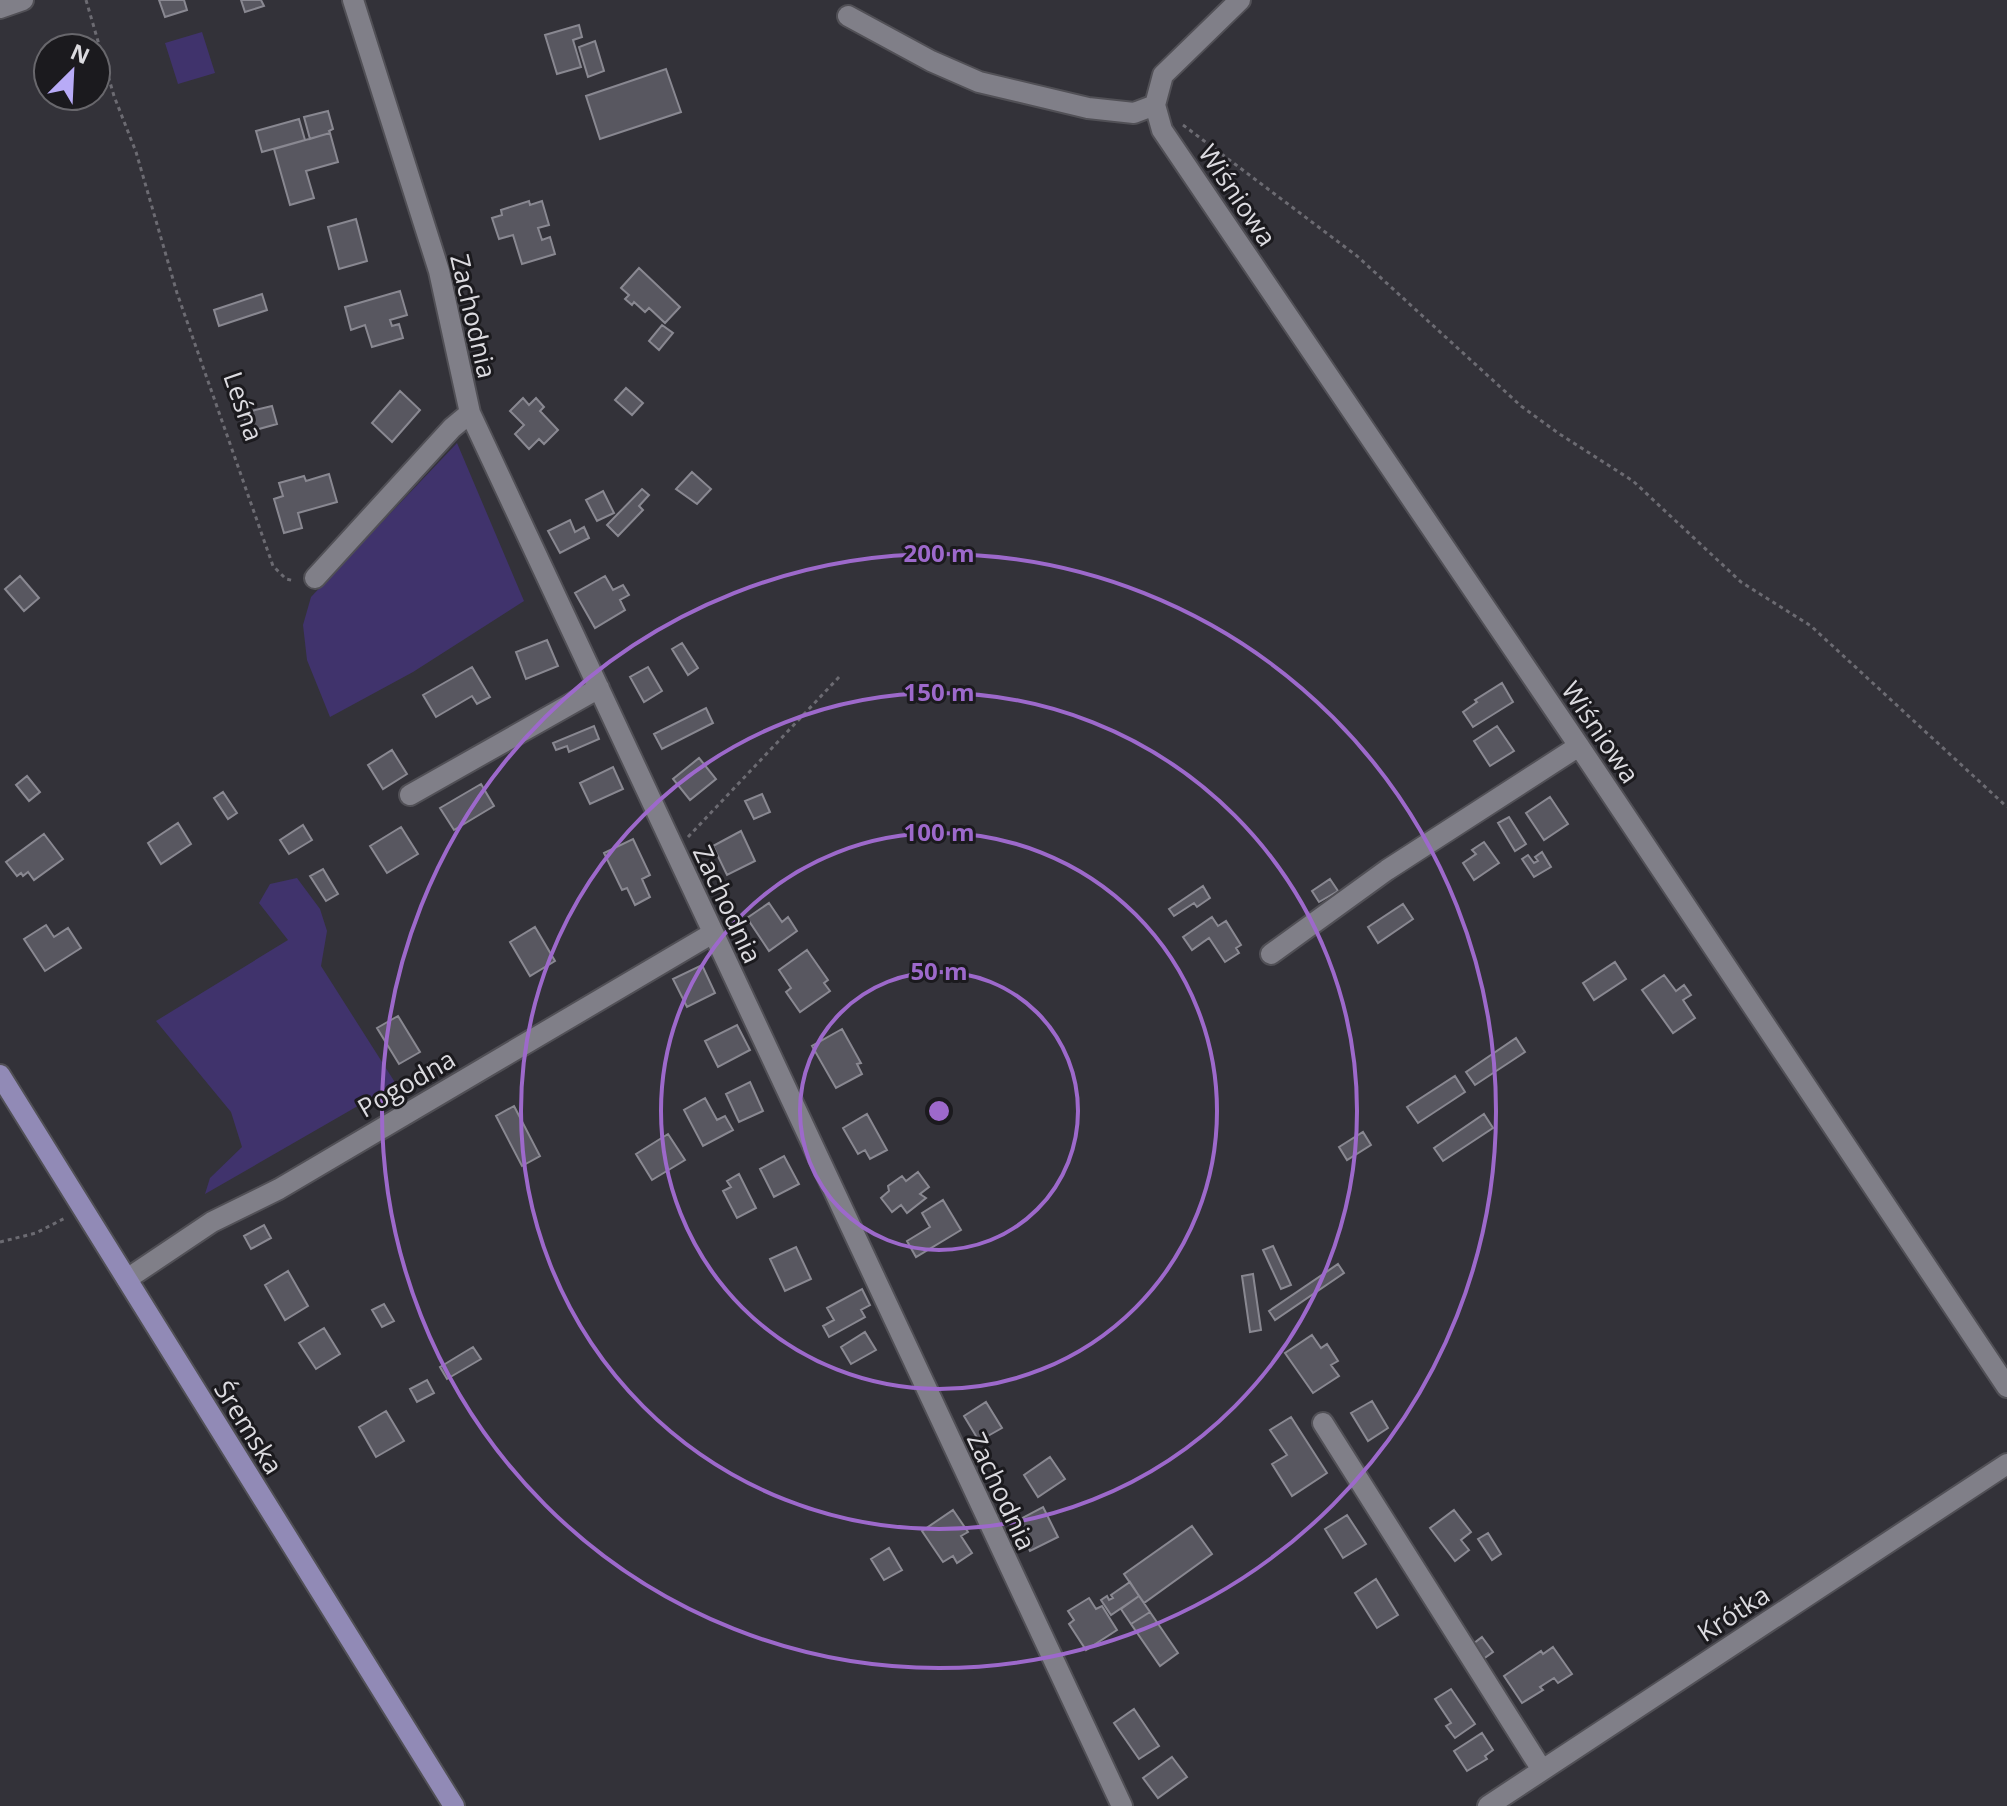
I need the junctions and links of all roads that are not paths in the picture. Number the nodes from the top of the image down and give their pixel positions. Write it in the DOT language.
graph roads {
  1 [pos="23,0"];
  2 [pos="353,0"];
  3 [pos="1240,0"];
  4 [pos="0,8"];
  5 [pos="848,16"];
  6 [pos="1155,105"];
  7 [pos="470,413"];
  8 [pos="315,578"];
  9 [pos="599,688"];
  10 [pos="1579,746"];
  11 [pos="410,795"];
  12 [pos="713,933"];
  13 [pos="1271,954"];
  14 [pos="0,1075"];
  15 [pos="127,1279"];
  16 [pos="2007,1387"];
  17 [pos="1323,1423"];
  18 [pos="2007,1464"];
  19 [pos="1542,1770"];
  20 [pos="454,1806"];
  21 [pos="1122,1806"];
  22 [pos="1488,1806"];
  1 -- 4 [label="street"];
  2 -- 7 [label="street, Zachodnia"];
  3 -- 6 [label="street"];
  5 -- 6 [label="street"];
  6 -- 10 [label="street, Wiśniowa"];
  7 -- 8 [label="street"];
  7 -- 9 [label="street, Zachodnia"];
  9 -- 11 [label="street"];
  9 -- 12 [label="street, Zachodnia"];
  10 -- 13 [label="street"];
  10 -- 16 [label="street, Wiśniowa"];
  12 -- 15 [label="street, Pogodna"];
  12 -- 21 [label="street, Zachodnia"];
  14 -- 15 [label="main road, Śremska"];
  15 -- 20 [label="main road, Śremska"];
  17 -- 19 [label="street"];
  18 -- 19 [label="street, Krótka"];
  19 -- 22 [label="street, Krótka"];
}
